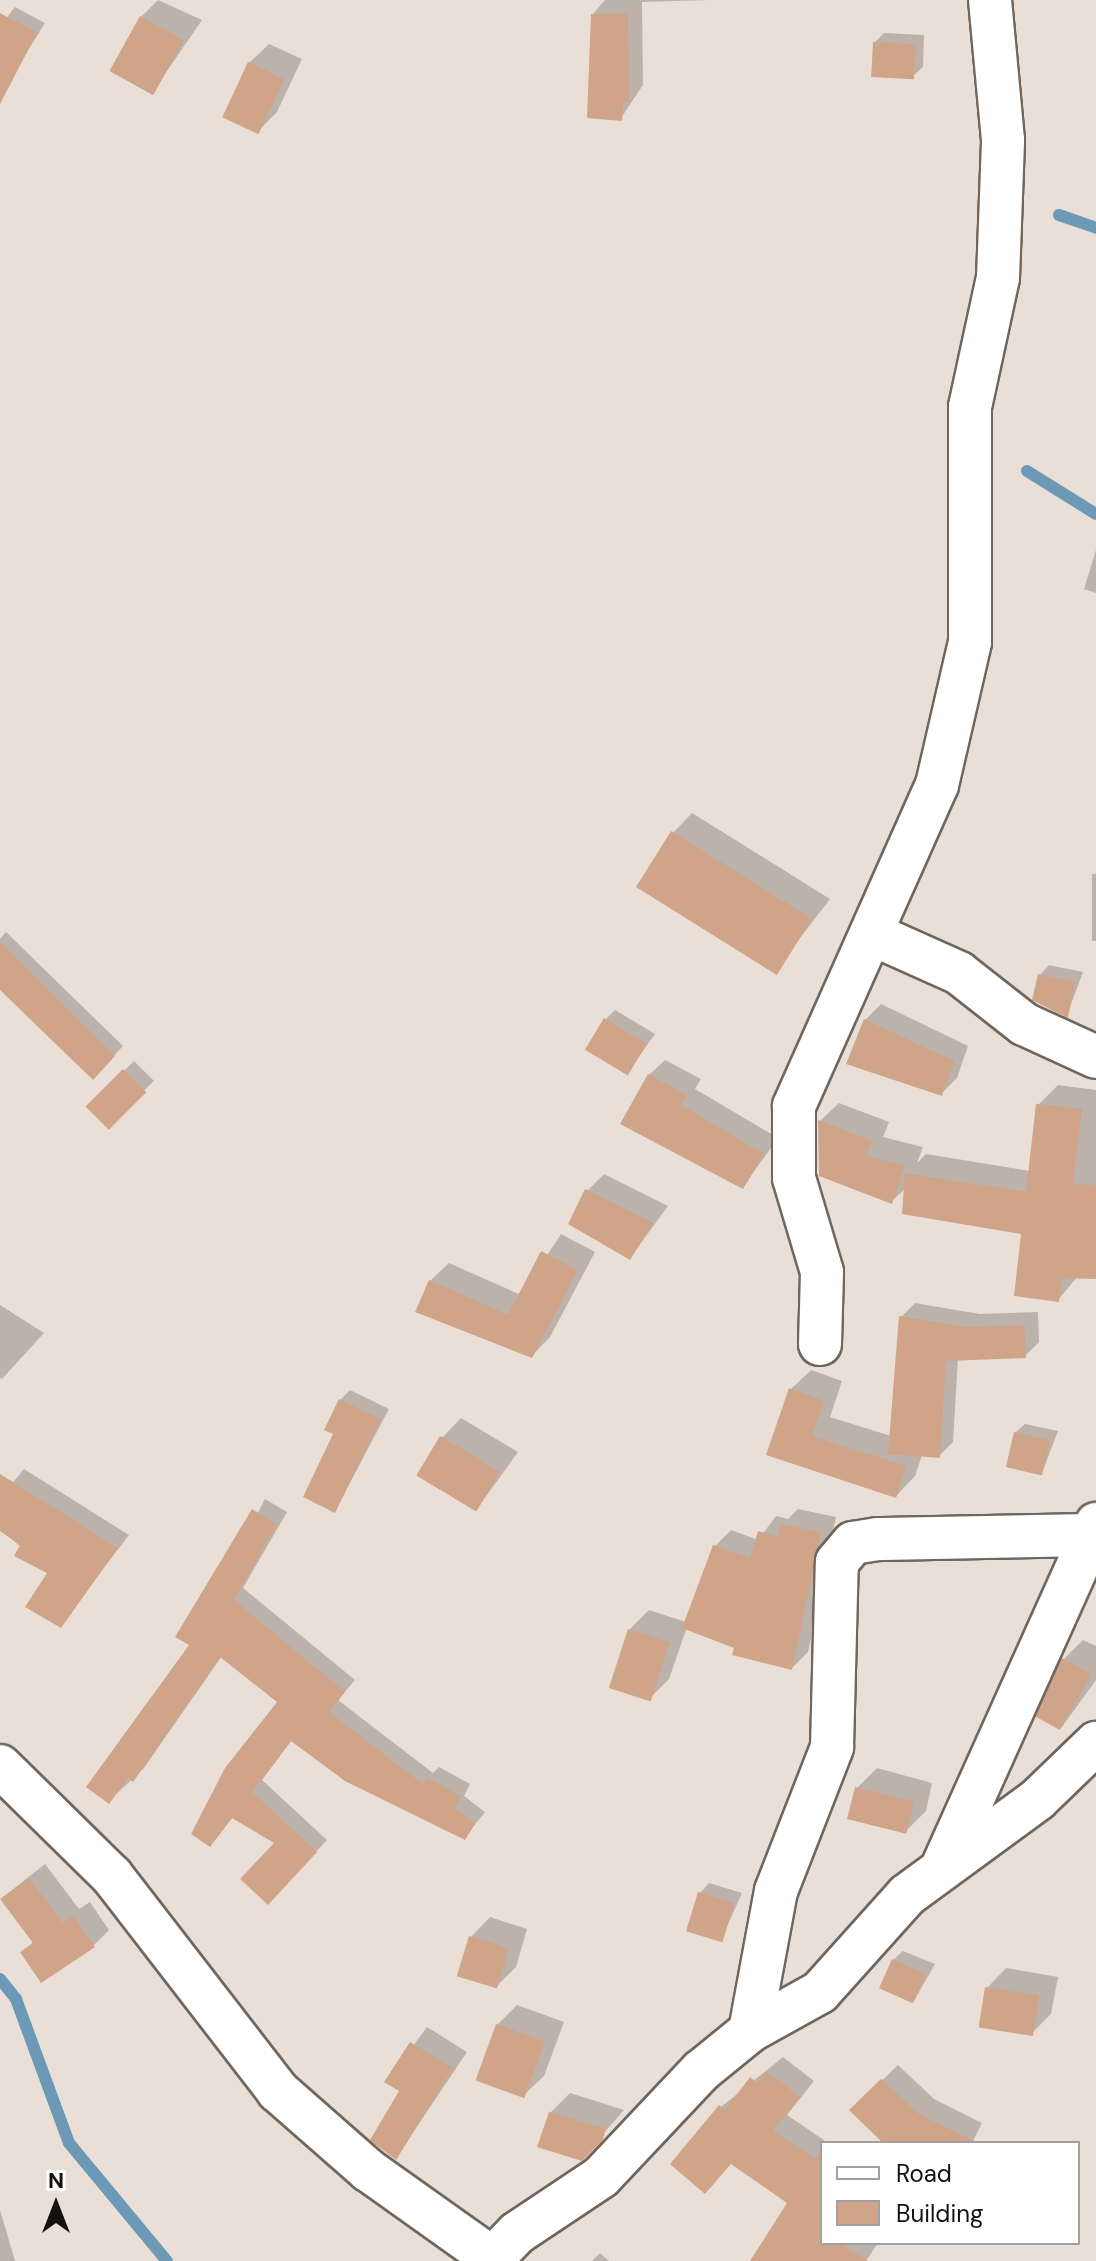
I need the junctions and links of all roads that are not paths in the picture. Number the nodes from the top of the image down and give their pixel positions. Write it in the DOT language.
graph roads {
  1 [pos="990,0"];
  2 [pos="872,934"];
  3 [pos="1096,1057"];
  4 [pos="820,1344"];
  5 [pos="1095,1530"];
  6 [pos="1096,1743"];
  7 [pos="0,1766"];
  8 [pos="944,1863"];
  9 [pos="750,2031"];
  10 [pos="491,2260"];
  1 -- 2 [label="street"];
  2 -- 3 [label="street"];
  2 -- 4 [label="street"];
  5 -- 8 [label="street"];
  5 -- 9 [label="street"];
  6 -- 8 [label="street"];
  7 -- 10 [label="street"];
  8 -- 9 [label="street"];
  9 -- 10 [label="street"];
}
